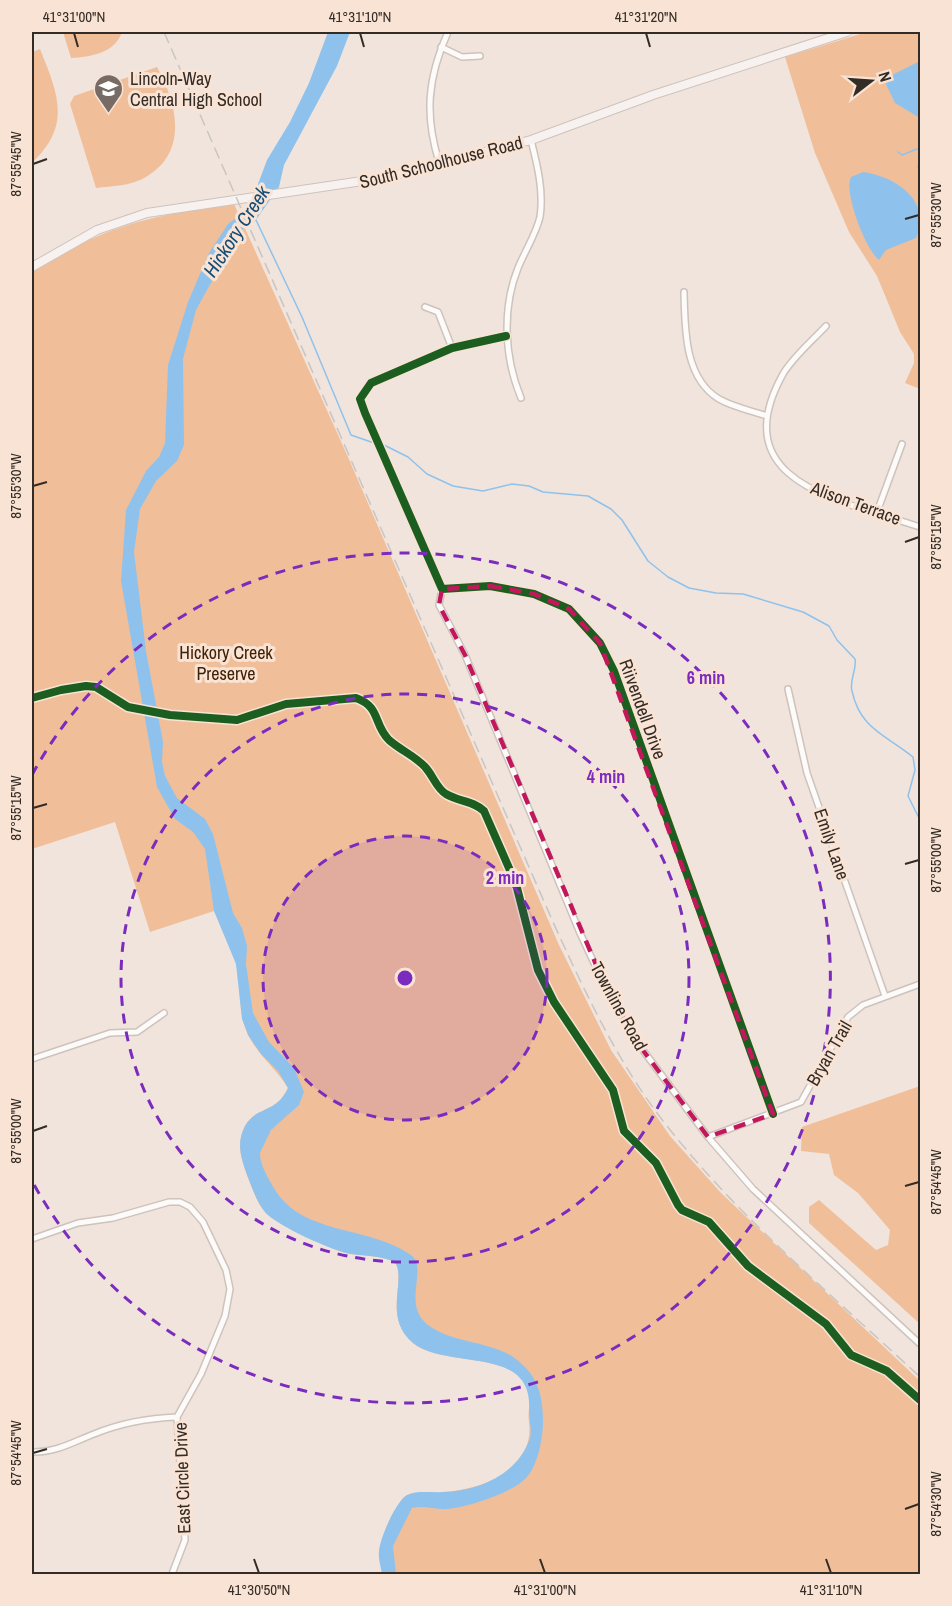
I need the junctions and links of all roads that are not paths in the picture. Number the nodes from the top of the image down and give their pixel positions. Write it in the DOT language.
graph roads {
  1 [pos="448,32"];
  2 [pos="847,32"];
  3 [pos="441,48"];
  4 [pos="480,56"];
  5 [pos="531,140"];
  6 [pos="439,162"];
  7 [pos="32,267"];
  8 [pos="684,292"];
  9 [pos="425,307"];
  10 [pos="826,326"];
  11 [pos="506,336"];
  12 [pos="452,348"];
  13 [pos="521,398"];
  14 [pos="767,416"];
  15 [pos="902,444"];
  16 [pos="877,512"];
  17 [pos="921,526"];
  18 [pos="442,589"];
  19 [pos="788,688"];
  20 [pos="921,984"];
  21 [pos="885,996"];
  22 [pos="164,1013"];
  23 [pos="32,1059"];
  24 [pos="773,1114"];
  25 [pos="708,1137"];
  26 [pos="32,1239"];
  27 [pos="921,1344"];
  28 [pos="177,1417"];
  29 [pos="32,1452"];
  30 [pos="172,1575"];
  1 -- 3 [label="street"];
  2 -- 5 [label="street, South Schoolhouse Road"];
  3 -- 4 [label="street"];
  3 -- 6 [label="street"];
  5 -- 6 [label="street, South Schoolhouse Road"];
  5 -- 11 [label="street"];
  6 -- 7 [label="street, South Schoolhouse Road"];
  8 -- 14 [label="street"];
  9 -- 12 [label="street"];
  10 -- 14 [label="street, Alison Terrace"];
  11 -- 12 [label="street"];
  11 -- 13 [label="street"];
  12 -- 18 [label="street"];
  14 -- 16 [label="street, Alison Terrace"];
  15 -- 16 [label="street"];
  16 -- 17 [label="street, Alison Terrace"];
  18 -- 24 [label="street, Riivendell Drive"];
  18 -- 25 [label="street, Townline Road"];
  19 -- 21 [label="street, Emily Lane"];
  20 -- 21 [label="street, Bryan Trail"];
  21 -- 24 [label="street, Bryan Trail"];
  22 -- 23 [label="street"];
  24 -- 25 [label="street, Bryan Trail"];
  25 -- 27 [label="street, Townline Road"];
  26 -- 28 [label="street, East Circle Drive"];
  28 -- 29 [label="street"];
  28 -- 30 [label="street, East Circle Drive"];
}
